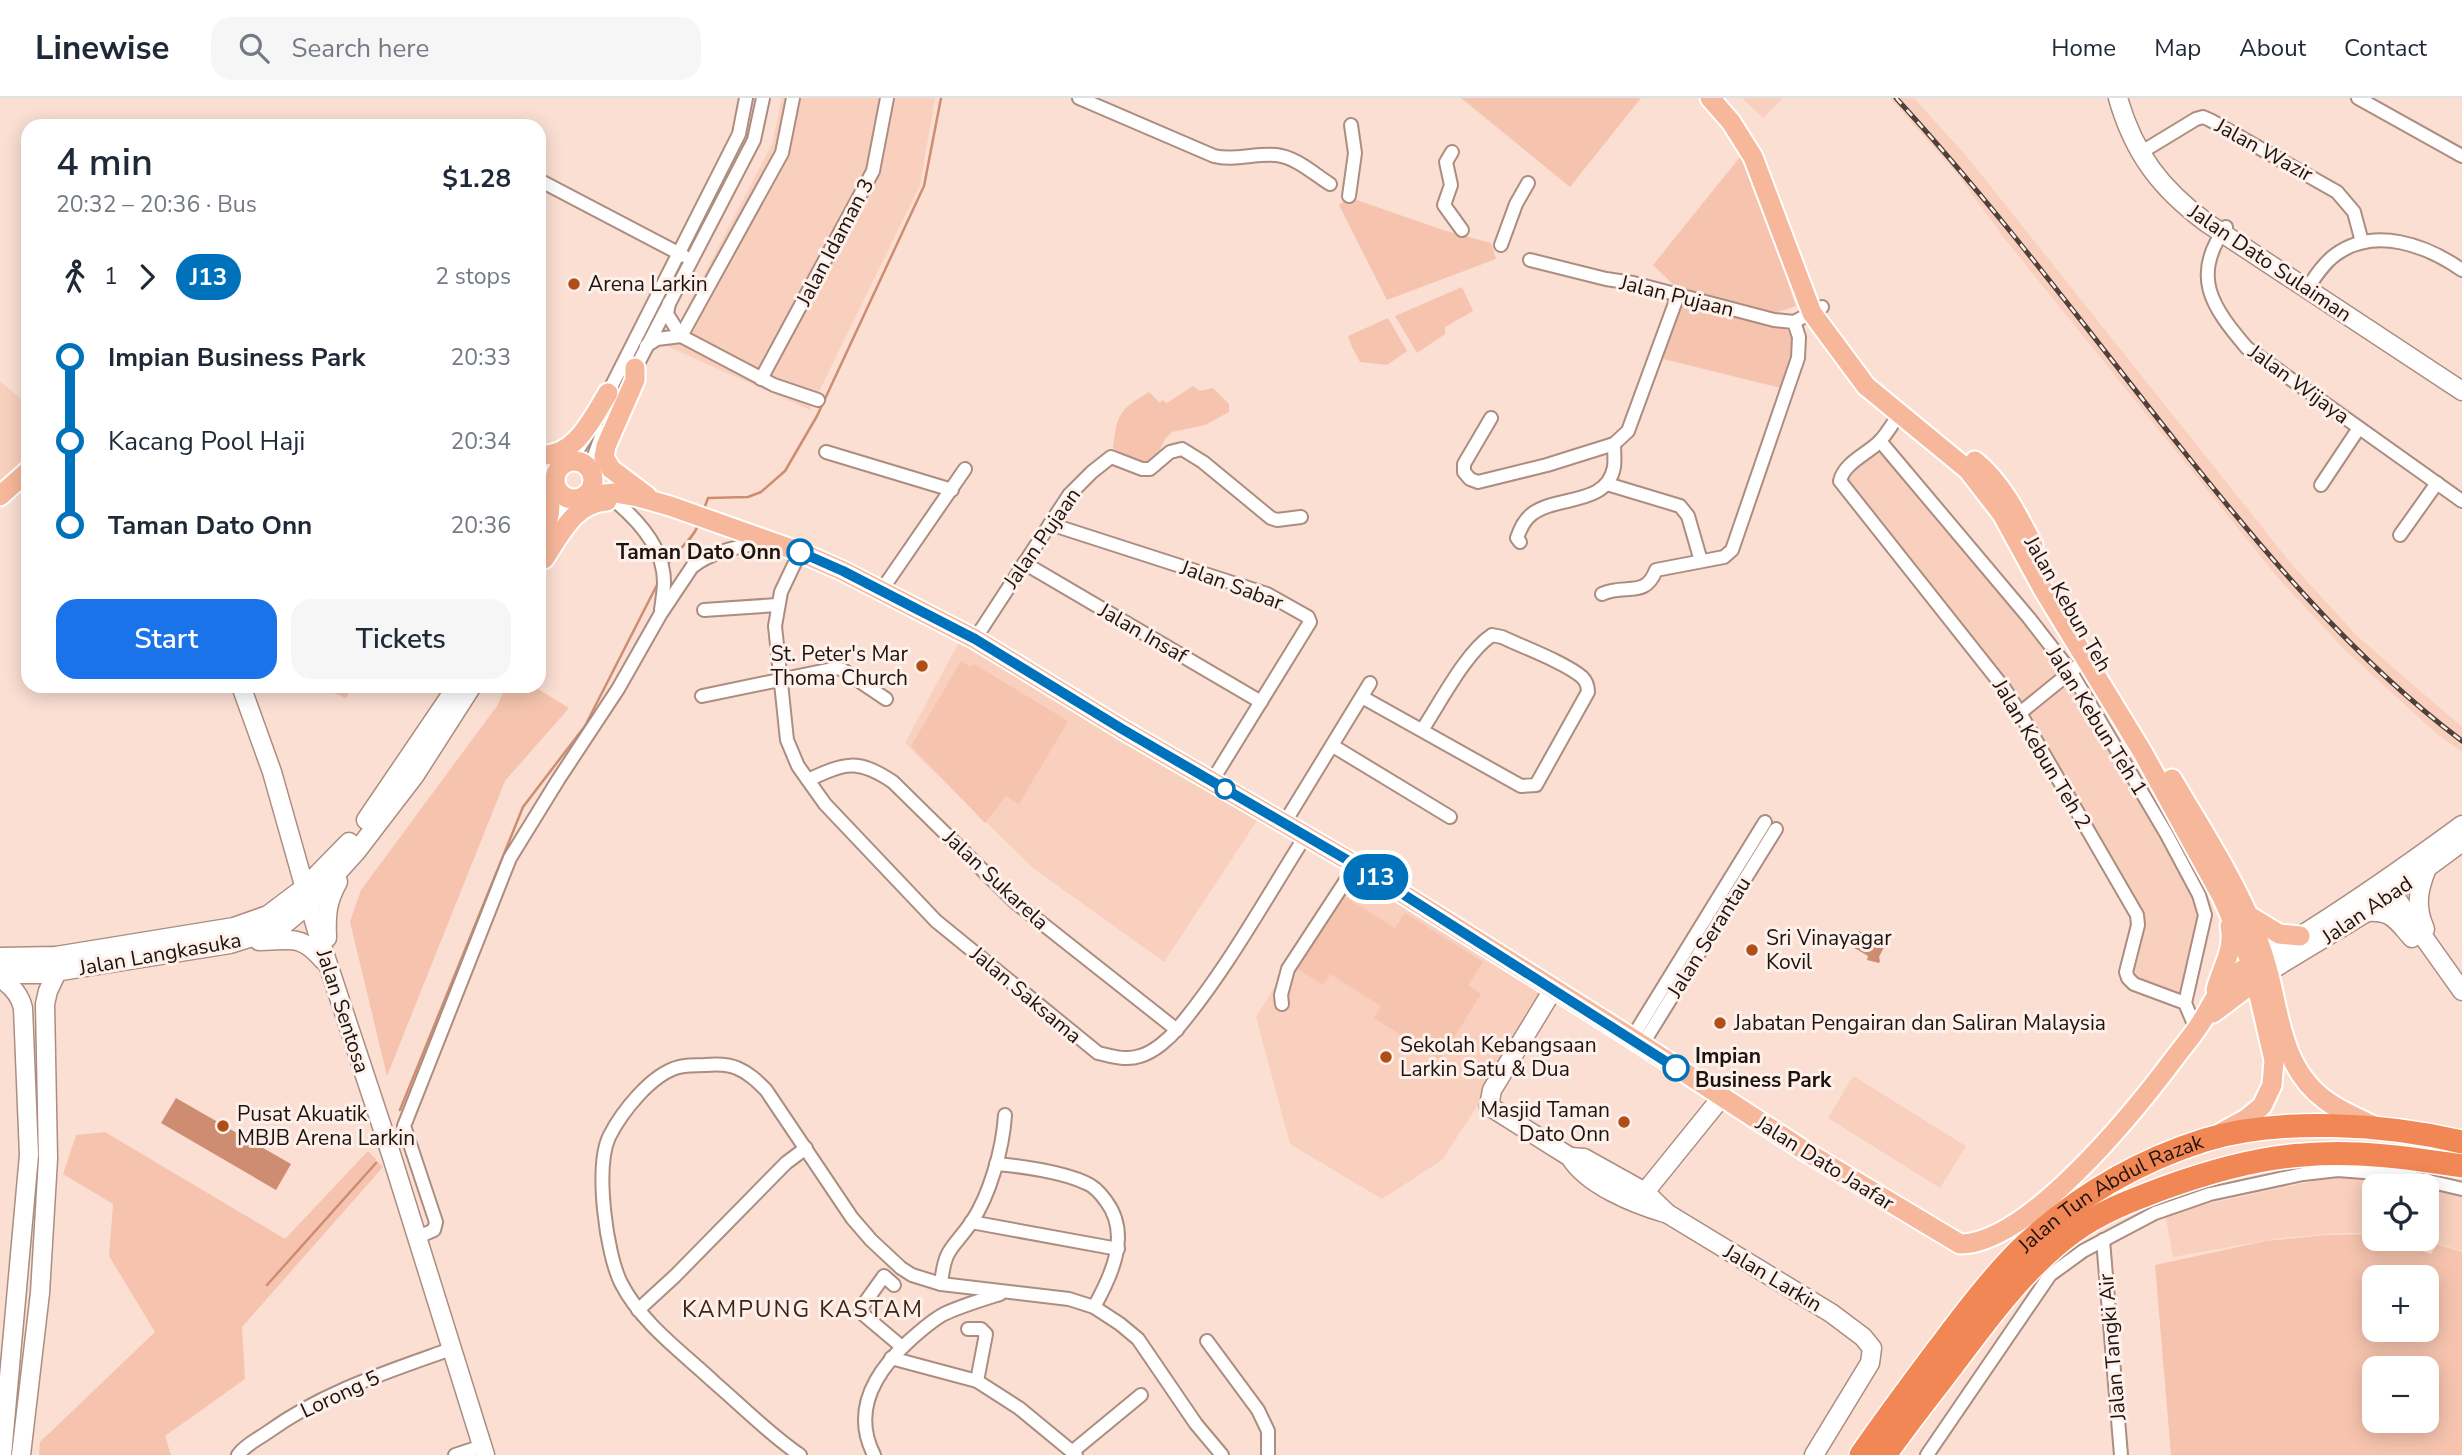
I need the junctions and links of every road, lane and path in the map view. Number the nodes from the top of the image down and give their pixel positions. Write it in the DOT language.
graph roads {
  1 [pos="747,98"];
  2 [pos="763,98"];
  3 [pos="793,98"];
  4 [pos="887,98"];
  5 [pos="1079,98"];
  6 [pos="1710,98"];
  7 [pos="1727,98"];
  8 [pos="2118,98"];
  9 [pos="2129,98"];
  10 [pos="2358,98"];
  11 [pos="1351,125"];
  12 [pos="2144,150"];
  13 [pos="1452,152"];
  14 [pos="2462,156"];
  15 [pos="1528,183"];
  16 [pos="546,184"];
  17 [pos="1330,184"];
  18 [pos="1349,196"];
  19 [pos="1462,230"];
  20 [pos="2224,230"];
  21 [pos="2362,242"];
  22 [pos="1501,245"];
  23 [pos="677,252"];
  24 [pos="691,260"];
  25 [pos="1530,260"];
  26 [pos="2462,270"];
  27 [pos="2309,285"];
  28 [pos="1678,295"];
  29 [pos="670,300"];
  30 [pos="1817,310"];
  31 [pos="1794,322"];
  32 [pos="681,336"];
  33 [pos="646,346"];
  34 [pos="635,368"];
  35 [pos="761,379"];
  36 [pos="2462,380"];
  37 [pos="2462,391"];
  38 [pos="608,393"];
  39 [pos="818,400"];
  40 [pos="1899,414"];
  41 [pos="1490,418"];
  42 [pos="2359,428"];
  43 [pos="1880,441"];
  44 [pos="1614,444"];
  45 [pos="826,452"];
  46 [pos="546,457"];
  47 [pos="546,463"];
  48 [pos="965,469"];
  49 [pos="21,477"];
  50 [pos="567,478"];
  51 [pos="2437,483"];
  52 [pos="1607,484"];
  53 [pos="2321,485"];
  54 [pos="952,490"];
  55 [pos="21,492"];
  56 [pos="0,496"];
  57 [pos="652,500"];
  58 [pos="615,501"];
  59 [pos="2462,501"];
  60 [pos="0,511"];
  61 [pos="1301,517"];
  62 [pos="1050,524"];
  63 [pos="546,529"];
  64 [pos="2400,535"];
  65 [pos="769,541"];
  66 [pos="1520,542"];
  67 [pos="546,545"];
  68 [pos="546,547"];
  69 [pos="800,552"];
  70 [pos="1701,561"];
  71 [pos="1024,563"];
  72 [pos="881,591"];
  73 [pos="1602,594"];
  74 [pos="777,605"];
  75 [pos="704,610"];
  76 [pos="660,615"];
  77 [pos="975,639"];
  78 [pos="2083,661"];
  79 [pos="779,679"];
  80 [pos="1370,683"];
  81 [pos="244,693"];
  82 [pos="452,693"];
  83 [pos="468,693"];
  84 [pos="702,696"];
  85 [pos="1362,696"];
  86 [pos="886,699"];
  87 [pos="1261,702"];
  88 [pos="2021,712"];
  89 [pos="1422,730"];
  90 [pos="1333,746"];
  91 [pos="808,780"];
  92 [pos="1212,781"];
  93 [pos="1451,817"];
  94 [pos="1285,822"];
  95 [pos="2462,825"];
  96 [pos="1771,826"];
  97 [pos="1306,835"];
  98 [pos="2462,842"];
  99 [pos="356,852"];
  100 [pos="2421,864"];
  101 [pos="1356,865"];
  102 [pos="2393,894"];
  103 [pos="307,895"];
  104 [pos="2227,907"];
  105 [pos="2367,912"];
  106 [pos="2247,915"];
  107 [pos="2300,936"];
  108 [pos="242,941"];
  109 [pos="0,957"];
  110 [pos="2440,960"];
  111 [pos="329,966"];
  112 [pos="2260,968"];
  113 [pos="57,972"];
  114 [pos="0,976"];
  115 [pos="1554,988"];
  116 [pos="2462,991"];
  117 [pos="2185,1003"];
  118 [pos="1282,1004"];
  119 [pos="2209,1012"];
  120 [pos="2266,1021"];
  121 [pos="1177,1030"];
  122 [pos="1637,1042"];
  123 [pos="1721,1098"];
  124 [pos="1005,1115"];
  125 [pos="2376,1127"];
  126 [pos="2205,1140"];
  127 [pos="2462,1142"];
  128 [pos="806,1148"];
  129 [pos="1570,1157"];
  130 [pos="786,1163"];
  131 [pos="996,1164"];
  132 [pos="2462,1167"];
  133 [pos="818,1170"];
  134 [pos="2353,1171"];
  135 [pos="1607,1188"];
  136 [pos="2462,1189"];
  137 [pos="1645,1192"];
  138 [pos="1668,1214"];
  139 [pos="971,1222"];
  140 [pos="416,1238"];
  141 [pos="2103,1240"];
  142 [pos="1118,1249"];
  143 [pos="894,1285"];
  144 [pos="946,1285"];
  145 [pos="1004,1292"];
  146 [pos="1094,1307"];
  147 [pos="957,1309"];
  148 [pos="638,1310"];
  149 [pos="968,1329"];
  150 [pos="1207,1341"];
  151 [pos="902,1347"];
  152 [pos="451,1349"];
  153 [pos="891,1358"];
  154 [pos="977,1381"];
  155 [pos="1140,1395"];
  156 [pos="4,1400"];
  157 [pos="10,1428"];
  158 [pos="2,1450"];
  159 [pos="484,1450"];
  160 [pos="21,1454"];
  161 [pos="1074,1454"];
  162 [pos="238,1455"];
  163 [pos="455,1455"];
  164 [pos="800,1455"];
  165 [pos="874,1455"];
  166 [pos="1222,1455"];
  167 [pos="1268,1455"];
  168 [pos="1814,1455"];
  169 [pos="1861,1455"];
  170 [pos="1885,1455"];
  171 [pos="1927,1455"];
  172 [pos="2120,1455"];
  1 -- 23 [label="street"];
  2 -- 24 [label="street"];
  3 -- 32 [label="street"];
  4 -- 35 [label="street, Jalan Idaman 3"];
  5 -- 17 [label="street"];
  6 -- 30 [label="main road, Jalan Kebun Teh"];
  7 -- 30 [label="main road, Jalan Kebun Teh"];
  8 -- 12 [label="street, Jalan Dato Sulaiman"];
  9 -- 12 [label="street, Jalan Dato Sulaiman"];
  10 -- 14 [label="street"];
  11 -- 18 [label="street"];
  12 -- 20 [label="street, Jalan Dato Sulaiman"];
  12 -- 21 [label="street, Jalan Wazir"];
  13 -- 19 [label="street"];
  15 -- 22 [label="street"];
  16 -- 23 [label="street"];
  20 -- 27 [label="street, Jalan Dato Sulaiman"];
  20 -- 42 [label="street, Jalan Wijaya"];
  21 -- 26 [label="street"];
  21 -- 27 [label="street"];
  23 -- 24 [label="street"];
  23 -- 38 [label="street"];
  24 -- 29 [label="street"];
  25 -- 28 [label="street, Jalan Pujaan"];
  27 -- 36 [label="street, Jalan Dato Sulaiman"];
  27 -- 37 [label="street, Jalan Dato Sulaiman"];
  28 -- 31 [label="street, Jalan Pujaan"];
  28 -- 44 [label="street"];
  29 -- 32 [label="street"];
  29 -- 33 [label="street"];
  30 -- 31 [label="street"];
  30 -- 40 [label="main road, Jalan Kebun Teh"];
  30 -- 78 [label="main road, Jalan Kebun Teh"];
  31 -- 70 [label="street"];
  32 -- 33 [label="street"];
  32 -- 35 [label="street"];
  33 -- 34 [label="street"];
  34 -- 50 [label="street"];
  34 -- 57 [label="main road"];
  35 -- 39 [label="street"];
  38 -- 46 [label="main road"];
  38 -- 50 [label="street"];
  40 -- 43 [label="street"];
  40 -- 78 [label="main road, Jalan Kebun Teh"];
  41 -- 44 [label="street"];
  42 -- 51 [label="street, Jalan Wijaya"];
  42 -- 53 [label="street, Jalan Wijaya"];
  43 -- 78 [label="street, Jalan Kebun Teh 1"];
  43 -- 88 [label="street, Jalan Kebun Teh 2"];
  44 -- 52 [label="street"];
  45 -- 54 [label="street"];
  47 -- 50 [label="main road, Jalan Dato Jaafar"];
  48 -- 54 [label="street"];
  49 -- 56 [label="main road"];
  50 -- 57 [label="main road, Jalan Dato Jaafar"];
  50 -- 63 [label="main road"];
  50 -- 67 [label="street"];
  51 -- 59 [label="street, Jalan Wijaya"];
  51 -- 64 [label="street"];
  52 -- 66 [label="street"];
  52 -- 70 [label="street"];
  54 -- 72 [label="street"];
  55 -- 60 [label="main road"];
  57 -- 58 [label="main road"];
  57 -- 65 [label="main road, Jalan Dato Jaafar"];
  58 -- 68 [label="main road"];
  58 -- 76 [label="street"];
  61 -- 62 [label="street, Jalan Pujaan"];
  62 -- 71 [label="street, Jalan Pujaan"];
  62 -- 87 [label="street, Jalan Sabar"];
  65 -- 69 [label="main road, Jalan Dato Jaafar"];
  65 -- 76 [label="street"];
  69 -- 72 [label="main road, Jalan Dato Jaafar"];
  69 -- 74 [label="street, Jalan Saksama"];
  70 -- 73 [label="street"];
  71 -- 77 [label="street, Jalan Pujaan"];
  71 -- 87 [label="street, Jalan Insaf"];
  72 -- 77 [label="main road, Jalan Dato Jaafar"];
  74 -- 75 [label="street"];
  74 -- 79 [label="street, Jalan Saksama"];
  76 -- 140 [label="street"];
  77 -- 92 [label="main road, Jalan Dato Jaafar"];
  78 -- 88 [label="street"];
  78 -- 104 [label="main road, Jalan Kebun Teh"];
  78 -- 106 [label="main road, Jalan Kebun Teh"];
  78 -- 117 [label="street, Jalan Kebun Teh 1"];
  79 -- 84 [label="street"];
  79 -- 86 [label="street"];
  79 -- 91 [label="street, Jalan Saksama"];
  80 -- 85 [label="street"];
  81 -- 103 [label="street, Jalan Sentosa"];
  82 -- 103 [label="street"];
  83 -- 99 [label="street"];
  85 -- 89 [label="street"];
  85 -- 90 [label="street"];
  87 -- 92 [label="street, Jalan Sabar"];
  88 -- 117 [label="street, Jalan Kebun Teh 2"];
  89 -- 89 [label="street"];
  90 -- 93 [label="street"];
  90 -- 94 [label="street"];
  91 -- 121 [label="street, Jalan Sukarela"];
  91 -- 121 [label="street, Jalan Saksama"];
  92 -- 94 [label="main road, Jalan Dato Jaafar"];
  94 -- 97 [label="main road, Jalan Dato Jaafar"];
  95 -- 100 [label="street, Jalan Abad"];
  96 -- 122 [label="street, Jalan Serantau"];
  97 -- 101 [label="main road, Jalan Dato Jaafar"];
  97 -- 121 [label="street, Jalan Saksama"];
  98 -- 100 [label="street, Jalan Abad"];
  99 -- 103 [label="street"];
  99 -- 111 [label="street"];
  100 -- 102 [label="street, Jalan Abad"];
  100 -- 107 [label="street, Jalan Abad"];
  100 -- 110 [label="street"];
  101 -- 115 [label="main road, Jalan Dato Jaafar"];
  101 -- 118 [label="street"];
  102 -- 105 [label="street, Jalan Abad"];
  102 -- 110 [label="street"];
  103 -- 108 [label="street, Jalan Langkasuka"];
  103 -- 109 [label="street"];
  103 -- 111 [label="street, Jalan Sentosa"];
  104 -- 112 [label="main road, Jalan Kebun Teh"];
  104 -- 119 [label="main road"];
  105 -- 110 [label="street"];
  105 -- 112 [label="street, Jalan Abad"];
  106 -- 107 [label="main road"];
  106 -- 112 [label="main road, Jalan Kebun Teh"];
  107 -- 112 [label="street, Jalan Abad"];
  108 -- 111 [label="street"];
  108 -- 113 [label="street, Jalan Langkasuka"];
  110 -- 116 [label="street"];
  111 -- 140 [label="street, Jalan Sentosa"];
  112 -- 119 [label="main road, Jalan Dato Jaafar"];
  112 -- 120 [label="main road, Jalan Kebun Teh"];
  112 -- 125 [label="main road, Jalan Kebun Teh"];
  113 -- 114 [label="street, Jalan Langkasuka"];
  113 -- 157 [label="street"];
  114 -- 156 [label="street"];
  115 -- 122 [label="main road, Jalan Dato Jaafar"];
  115 -- 129 [label="street, Jalan Larkin"];
  117 -- 119 [label="street"];
  119 -- 120 [label="main road"];
  119 -- 123 [label="main road, Jalan Dato Jaafar"];
  120 -- 126 [label="main road, Jalan Kebun Teh"];
  122 -- 123 [label="main road, Jalan Dato Jaafar"];
  123 -- 137 [label="street"];
  124 -- 131 [label="street"];
  125 -- 126 [label="highway, Jalan Tun Abdul Razak"];
  125 -- 127 [label="highway, Jalan Tun Abdul Razak"];
  126 -- 169 [label="highway, Jalan Tun Abdul Razak"];
  128 -- 130 [label="street"];
  128 -- 133 [label="street"];
  128 -- 148 [label="street"];
  129 -- 135 [label="street, Jalan Larkin"];
  129 -- 137 [label="street, Jalan Larkin"];
  130 -- 133 [label="street"];
  130 -- 148 [label="street"];
  131 -- 139 [label="street"];
  131 -- 142 [label="street"];
  132 -- 134 [label="highway"];
  132 -- 170 [label="highway, Jalan Tun Abdul Razak"];
  133 -- 144 [label="street"];
  134 -- 136 [label="street"];
  134 -- 141 [label="street"];
  135 -- 137 [label="street"];
  135 -- 138 [label="street, Jalan Larkin"];
  137 -- 138 [label="street, Jalan Larkin"];
  138 -- 168 [label="street, Jalan Larkin"];
  139 -- 142 [label="street"];
  139 -- 144 [label="street"];
  140 -- 152 [label="street, Jalan Sentosa"];
  141 -- 171 [label="street"];
  141 -- 172 [label="street, Jalan Tangki Air"];
  142 -- 146 [label="street"];
  143 -- 151 [label="street"];
  144 -- 145 [label="street"];
  144 -- 147 [label="street"];
  145 -- 146 [label="street"];
  145 -- 147 [label="street"];
  146 -- 166 [label="street"];
  147 -- 151 [label="street"];
  148 -- 164 [label="street"];
  149 -- 154 [label="street"];
  150 -- 167 [label="street"];
  151 -- 153 [label="street"];
  152 -- 159 [label="street, Jalan Sentosa"];
  152 -- 162 [label="street, Lorong 5"];
  153 -- 154 [label="street"];
  153 -- 165 [label="street"];
  154 -- 161 [label="street"];
  155 -- 161 [label="street"];
  156 -- 157 [label="street"];
  157 -- 158 [label="street"];
  157 -- 160 [label="street"];
  158 -- 160 [label="street"];
  159 -- 163 [label="street"];
}
